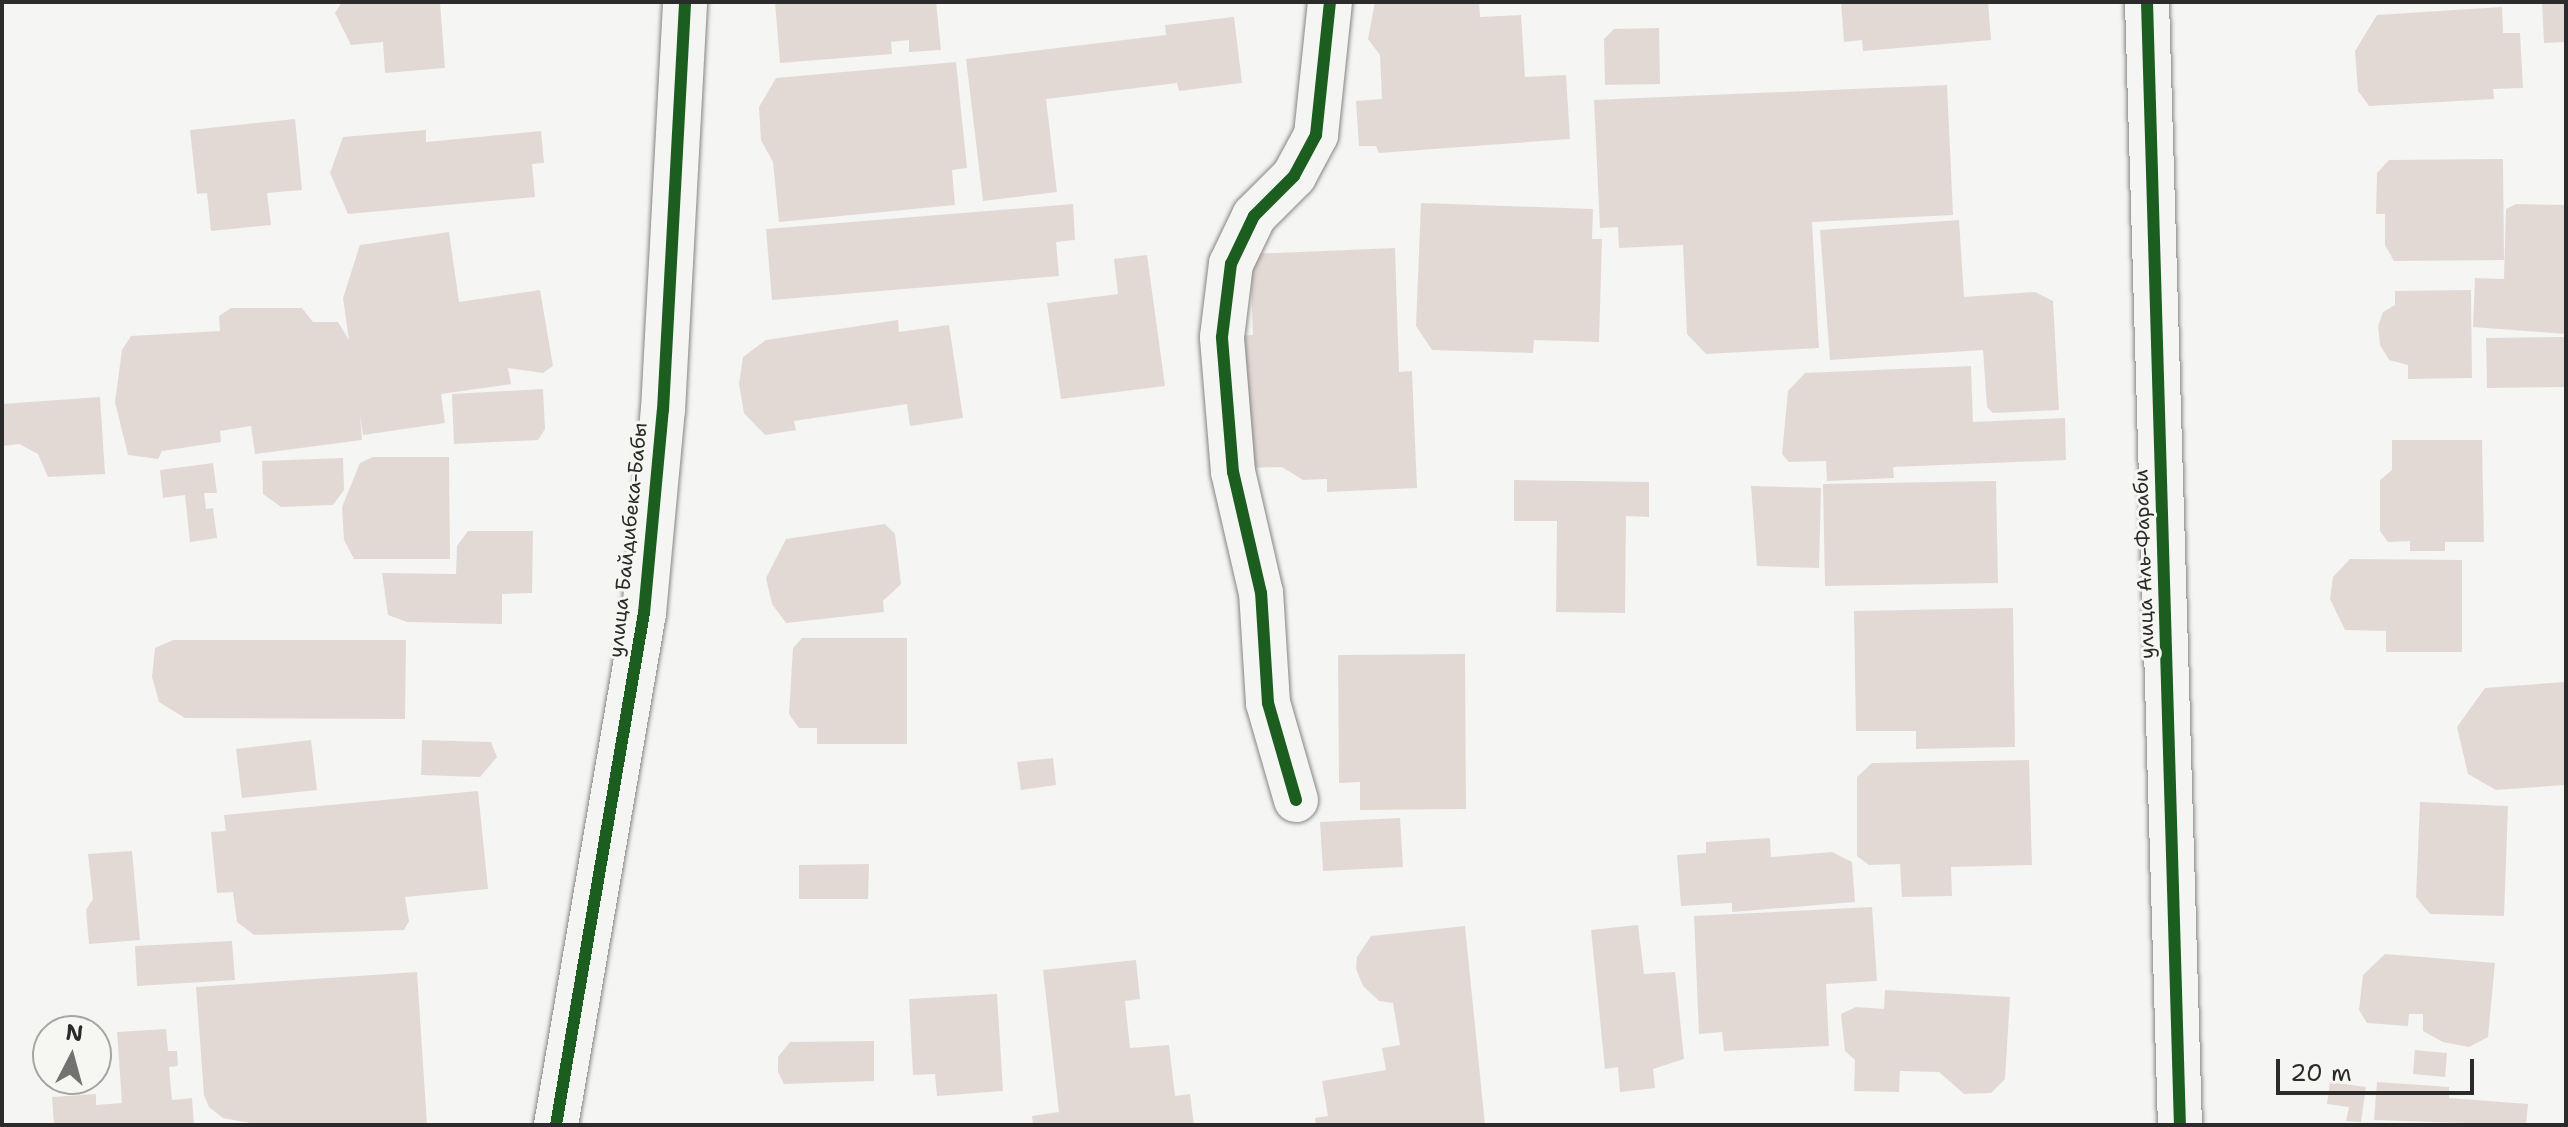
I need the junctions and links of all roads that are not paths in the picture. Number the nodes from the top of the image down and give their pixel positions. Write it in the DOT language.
graph roads {
  1 [pos="685,2"];
  2 [pos="1330,2"];
  3 [pos="2147,2"];
  4 [pos="1296,800"];
  5 [pos="556,1125"];
  6 [pos="2180,1125"];
  1 -- 5 [label="street, улица Байдибека-Бабы"];
  2 -- 4 [label="street"];
  3 -- 6 [label="street, улица Аль-Фараби"];
}
